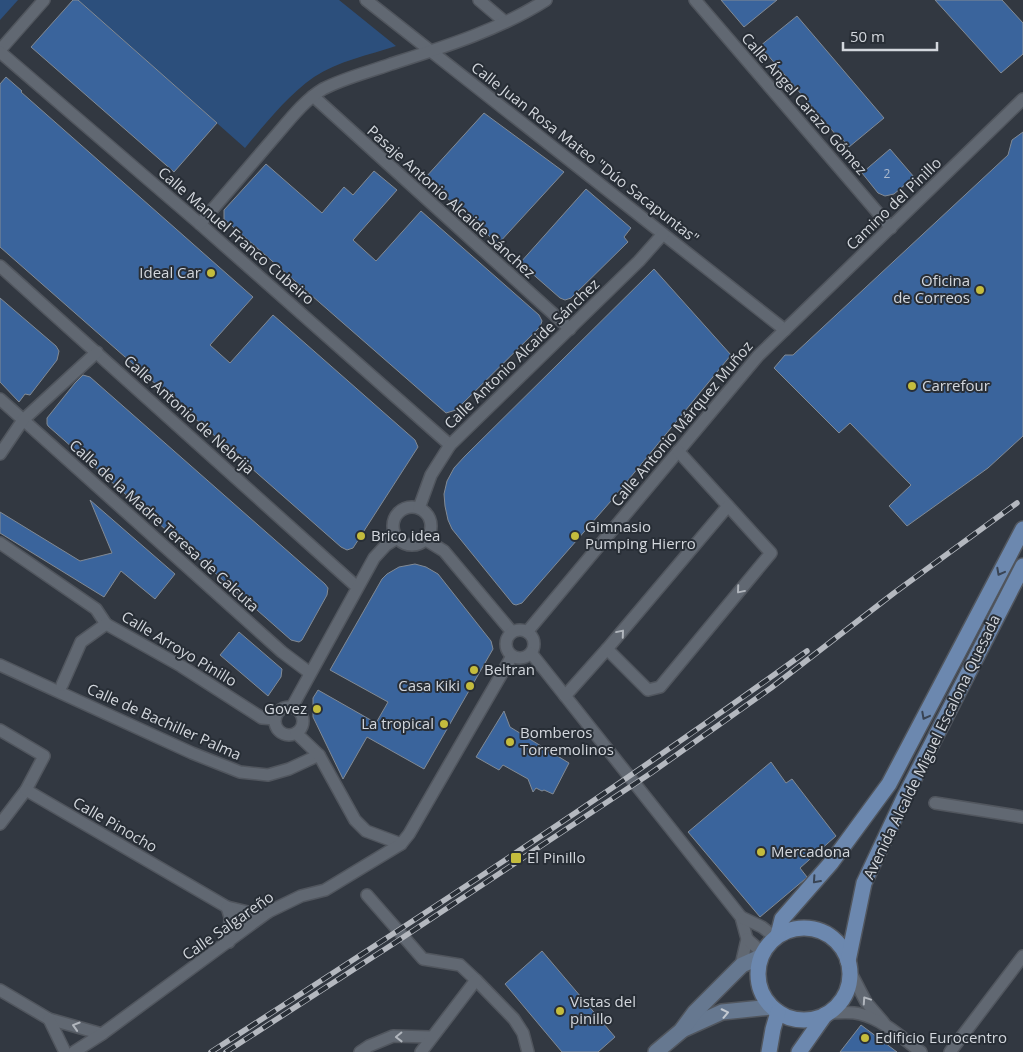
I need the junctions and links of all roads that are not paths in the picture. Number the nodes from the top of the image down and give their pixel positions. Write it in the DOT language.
graph roads {
  1 [pos="44,0"];
  2 [pos="366,0"];
  3 [pos="480,0"];
  4 [pos="546,0"];
  5 [pos="695,0"];
  6 [pos="505,22"];
  7 [pos="0,51"];
  8 [pos="431,51"];
  9 [pos="313,96"];
  10 [pos="1023,99"];
  11 [pos="200,224"];
  12 [pos="891,228"];
  13 [pos="663,234"];
  14 [pos="0,266"];
  15 [pos="570,329"];
  16 [pos="785,330"];
  17 [pos="97,352"];
  18 [pos="0,399"];
  19 [pos="23,420"];
  20 [pos="450,445"];
  21 [pos="678,451"];
  22 [pos="0,454"];
  23 [pos="728,506"];
  24 [pos="420,508"];
  25 [pos="1023,529"];
  26 [pos="397,538"];
  27 [pos="426,540"];
  28 [pos="0,543"];
  29 [pos="1023,566"];
  30 [pos="357,587"];
  31 [pos="106,624"];
  32 [pos="512,632"];
  33 [pos="527,632"];
  34 [pos="607,649"];
  35 [pos="531,653"];
  36 [pos="512,656"];
  37 [pos="0,665"];
  38 [pos="310,673"];
  39 [pos="62,685"];
  40 [pos="565,696"];
  41 [pos="292,707"];
  42 [pos="275,718"];
  43 [pos="0,730"];
  44 [pos="296,733"];
  45 [pos="319,755"];
  46 [pos="26,790"];
  47 [pos="935,803"];
  48 [pos="1023,817"];
  49 [pos="0,824"];
  50 [pos="401,844"];
  51 [pos="367,895"];
  52 [pos="226,907"];
  53 [pos="268,912"];
  54 [pos="741,918"];
  55 [pos="777,936"];
  56 [pos="747,939"];
  57 [pos="229,942"];
  58 [pos="762,955"];
  59 [pos="1023,956"];
  60 [pos="741,966"];
  61 [pos="849,966"];
  62 [pos="476,980"];
  63 [pos="0,990"];
  64 [pos="775,1010"];
  65 [pos="827,1014"];
  66 [pos="49,1018"];
  67 [pos="887,1026"];
  68 [pos="681,1031"];
  69 [pos="102,1034"];
  70 [pos="431,1037"];
  71 [pos="370,1050"];
  72 [pos="65,1052"];
  73 [pos="74,1052"];
  74 [pos="421,1052"];
  75 [pos="528,1052"];
  76 [pos="656,1052"];
  77 [pos="769,1052"];
  78 [pos="799,1052"];
  79 [pos="921,1052"];
  80 [pos="950,1052"];
  1 -- 7 [label="street"];
  2 -- 8 [label="street, Calle Juan Rosa Mateo \"Dúo Sacapuntas\""];
  3 -- 6 [label="street"];
  4 -- 6 [label="street"];
  5 -- 12 [label="street, Calle Ángel Carazo Gómez"];
  6 -- 8 [label="street"];
  7 -- 11 [label="street, Calle Manuel Franco Cubeiro"];
  8 -- 9 [label="street"];
  8 -- 13 [label="street, Calle Juan Rosa Mateo \"Dúo Sacapuntas\""];
  9 -- 11 [label="street"];
  9 -- 15 [label="street, Pasaje Antonio Alcaide Sánchez"];
  10 -- 12 [label="street, Camino del Pinillo"];
  11 -- 20 [label="street, Calle Manuel Franco Cubeiro"];
  12 -- 16 [label="street, Camino del Pinillo"];
  13 -- 15 [label="street, Calle Antonio Alcaide Sánchez"];
  13 -- 16 [label="street, Calle Juan Rosa Mateo \"Dúo Sacapuntas\""];
  14 -- 17 [label="street, Calle Antonio de Nebrija"];
  15 -- 20 [label="street, Calle Antonio Alcaide Sánchez"];
  16 -- 21 [label="street, Calle Antonio Márquez Muñoz"];
  17 -- 19 [label="street"];
  17 -- 30 [label="street, Calle Antonio de Nebrija"];
  18 -- 19 [label="street, Calle de la Madre Teresa de Calcuta"];
  19 -- 22 [label="street"];
  19 -- 38 [label="street, Calle de la Madre Teresa de Calcuta"];
  20 -- 24 [label="street, Calle Antonio Alcaide Sánchez"];
  21 -- 23 [label="street"];
  21 -- 33 [label="street, Calle Antonio Márquez Muñoz"];
  34 -- 23 [label="street, one-way"];
  23 -- 34 [label="street, one-way"];
  24 -- 26 [label="street"];
  24 -- 27 [label="street"];
  25 -- 55 [label="main road, Avenida Alcalde Miguel Escalona Quesada, one-way"];
  26 -- 27 [label="street"];
  26 -- 30 [label="street"];
  27 -- 32 [label="street"];
  28 -- 31 [label="street, Calle Arroyo Pinillo"];
  29 -- 61 [label="main road, Avenida Alcalde Miguel Escalona Quesada"];
  30 -- 38 [label="street"];
  31 -- 39 [label="street"];
  31 -- 42 [label="street, Calle Arroyo Pinillo"];
  32 -- 33 [label="street"];
  32 -- 36 [label="street"];
  33 -- 35 [label="street"];
  34 -- 40 [label="street"];
  35 -- 36 [label="street"];
  35 -- 40 [label="street"];
  36 -- 50 [label="street, Calle Salgareño"];
  37 -- 45 [label="street, Calle de Bachiller Palma"];
  38 -- 41 [label="street"];
  40 -- 54 [label="street"];
  41 -- 42 [label="street"];
  41 -- 44 [label="street"];
  42 -- 44 [label="street"];
  43 -- 46 [label="street"];
  44 -- 45 [label="street"];
  45 -- 50 [label="street"];
  46 -- 49 [label="street"];
  46 -- 52 [label="street, Calle Pinocho"];
  47 -- 48 [label="street"];
  50 -- 53 [label="street, Calle Salgareño"];
  51 -- 62 [label="street"];
  52 -- 53 [label="street, Calle Pinocho"];
  52 -- 57 [label="street"];
  53 -- 57 [label="street, Calle Salgareño"];
  54 -- 55 [label="street"];
  54 -- 56 [label="street"];
  55 -- 58 [label="main road"];
  55 -- 61 [label="main road"];
  56 -- 58 [label="street"];
  56 -- 60 [label="street"];
  57 -- 69 [label="street, Calle Salgareño"];
  58 -- 60 [label="main road"];
  58 -- 64 [label="main road"];
  59 -- 80 [label="street"];
  60 -- 68 [label="main road"];
  61 -- 65 [label="main road"];
  67 -- 61 [label="street, one-way"];
  62 -- 70 [label="street"];
  62 -- 75 [label="street"];
  63 -- 66 [label="street"];
  64 -- 65 [label="main road"];
  68 -- 64 [label="main road, one-way"];
  64 -- 77 [label="main road"];
  65 -- 67 [label="street"];
  65 -- 78 [label="main road"];
  69 -- 66 [label="street, one-way"];
  66 -- 72 [label="street"];
  67 -- 79 [label="street"];
  68 -- 76 [label="main road"];
  69 -- 73 [label="street, Calle Salgareño"];
  70 -- 71 [label="street, one-way"];
  70 -- 74 [label="street"];
}
